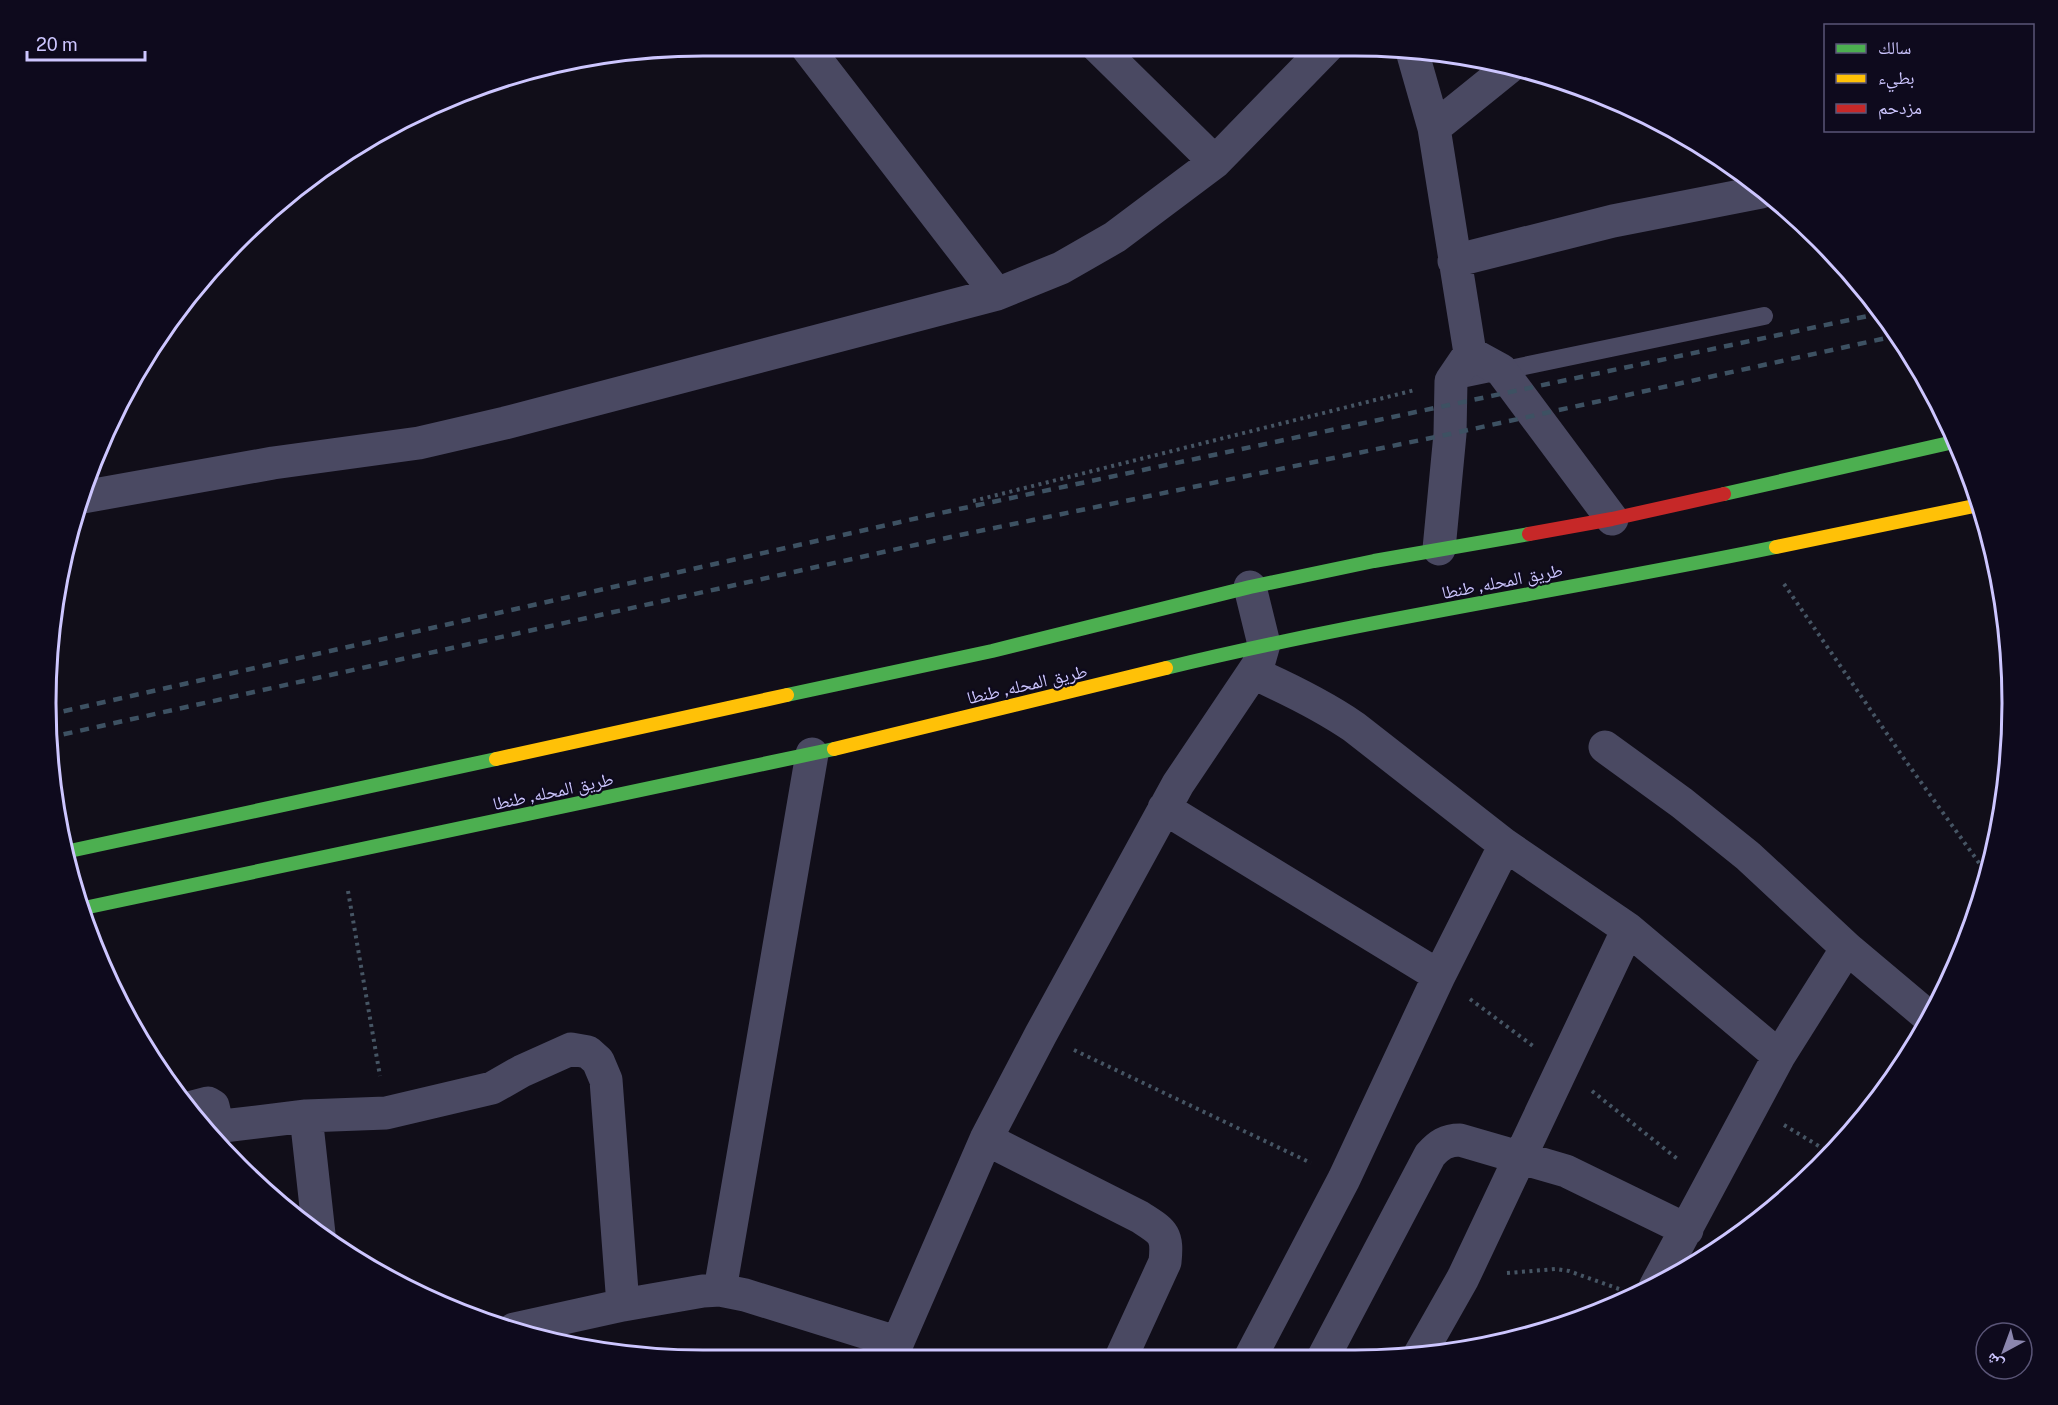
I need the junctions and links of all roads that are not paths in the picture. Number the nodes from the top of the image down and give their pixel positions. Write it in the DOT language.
graph roads {
  1 [pos="813,56"];
  2 [pos="1107,56"];
  3 [pos="1318,56"];
  4 [pos="1414,59"];
  5 [pos="1502,73"];
  6 [pos="1434,128"];
  7 [pos="1215,162"];
  8 [pos="1754,193"];
  9 [pos="1454,261"];
  10 [pos="997,294"];
  11 [pos="1764,316"];
  12 [pos="1470,353"];
  13 [pos="1501,370"];
  14 [pos="1451,381"];
  15 [pos="1948,443"];
  16 [pos="90,496"];
  17 [pos="1971,507"];
  18 [pos="1612,519"];
  19 [pos="1439,549"];
  20 [pos="1250,587"];
  21 [pos="1258,659"];
  22 [pos="1605,747"];
  23 [pos="812,754"];
  24 [pos="1164,808"];
  25 [pos="1505,844"];
  26 [pos="73,850"];
  27 [pos="89,907"];
  28 [pos="1628,929"];
  29 [pos="1847,948"];
  30 [pos="1439,976"];
  31 [pos="1923,1012"];
  32 [pos="1779,1056"];
  33 [pos="197,1106"];
  34 [pos="306,1116"];
  35 [pos="986,1138"];
  36 [pos="1519,1157"];
  37 [pos="318,1222"];
  38 [pos="1686,1230"];
  39 [pos="1647,1280"];
  40 [pos="720,1290"];
  41 [pos="622,1305"];
  42 [pos="530,1325"];
  43 [pos="1425,1345"];
  44 [pos="890,1350"];
  45 [pos="893,1350"];
  46 [pos="1125,1350"];
  47 [pos="1254,1350"];
  48 [pos="1328,1350"];
  1 -- 10 [label="street"];
  2 -- 7 [label="street"];
  3 -- 7 [label="street"];
  4 -- 6 [label="street"];
  5 -- 6 [label="street"];
  6 -- 9 [label="street"];
  7 -- 10 [label="street"];
  8 -- 9 [label="street"];
  9 -- 12 [label="street"];
  10 -- 16 [label="street"];
  11 -- 13 [label="lane"];
  12 -- 13 [label="street"];
  12 -- 14 [label="street"];
  13 -- 14 [label="lane"];
  13 -- 18 [label="street"];
  14 -- 19 [label="street"];
  15 -- 18 [label="highway"];
  17 -- 21 [label="highway, طريق المحله, طنطا"];
  18 -- 19 [label="highway"];
  19 -- 20 [label="highway"];
  20 -- 21 [label="street"];
  20 -- 26 [label="highway"];
  21 -- 23 [label="highway, طريق المحله, طنطا"];
  21 -- 24 [label="street"];
  21 -- 25 [label="street"];
  22 -- 29 [label="street"];
  23 -- 27 [label="highway, طريق المحله, طنطا"];
  23 -- 40 [label="street"];
  24 -- 30 [label="street"];
  24 -- 35 [label="street"];
  25 -- 28 [label="street"];
  25 -- 30 [label="street"];
  28 -- 32 [label="street"];
  28 -- 36 [label="street"];
  29 -- 31 [label="street"];
  29 -- 32 [label="street"];
  30 -- 47 [label="street"];
  32 -- 38 [label="street"];
  33 -- 34 [label="street"];
  34 -- 37 [label="street"];
  34 -- 41 [label="street"];
  35 -- 45 [label="street"];
  35 -- 46 [label="street"];
  36 -- 38 [label="street"];
  36 -- 43 [label="street"];
  36 -- 48 [label="street"];
  38 -- 39 [label="street"];
  40 -- 41 [label="street"];
  40 -- 44 [label="street"];
  41 -- 42 [label="street"];
}
